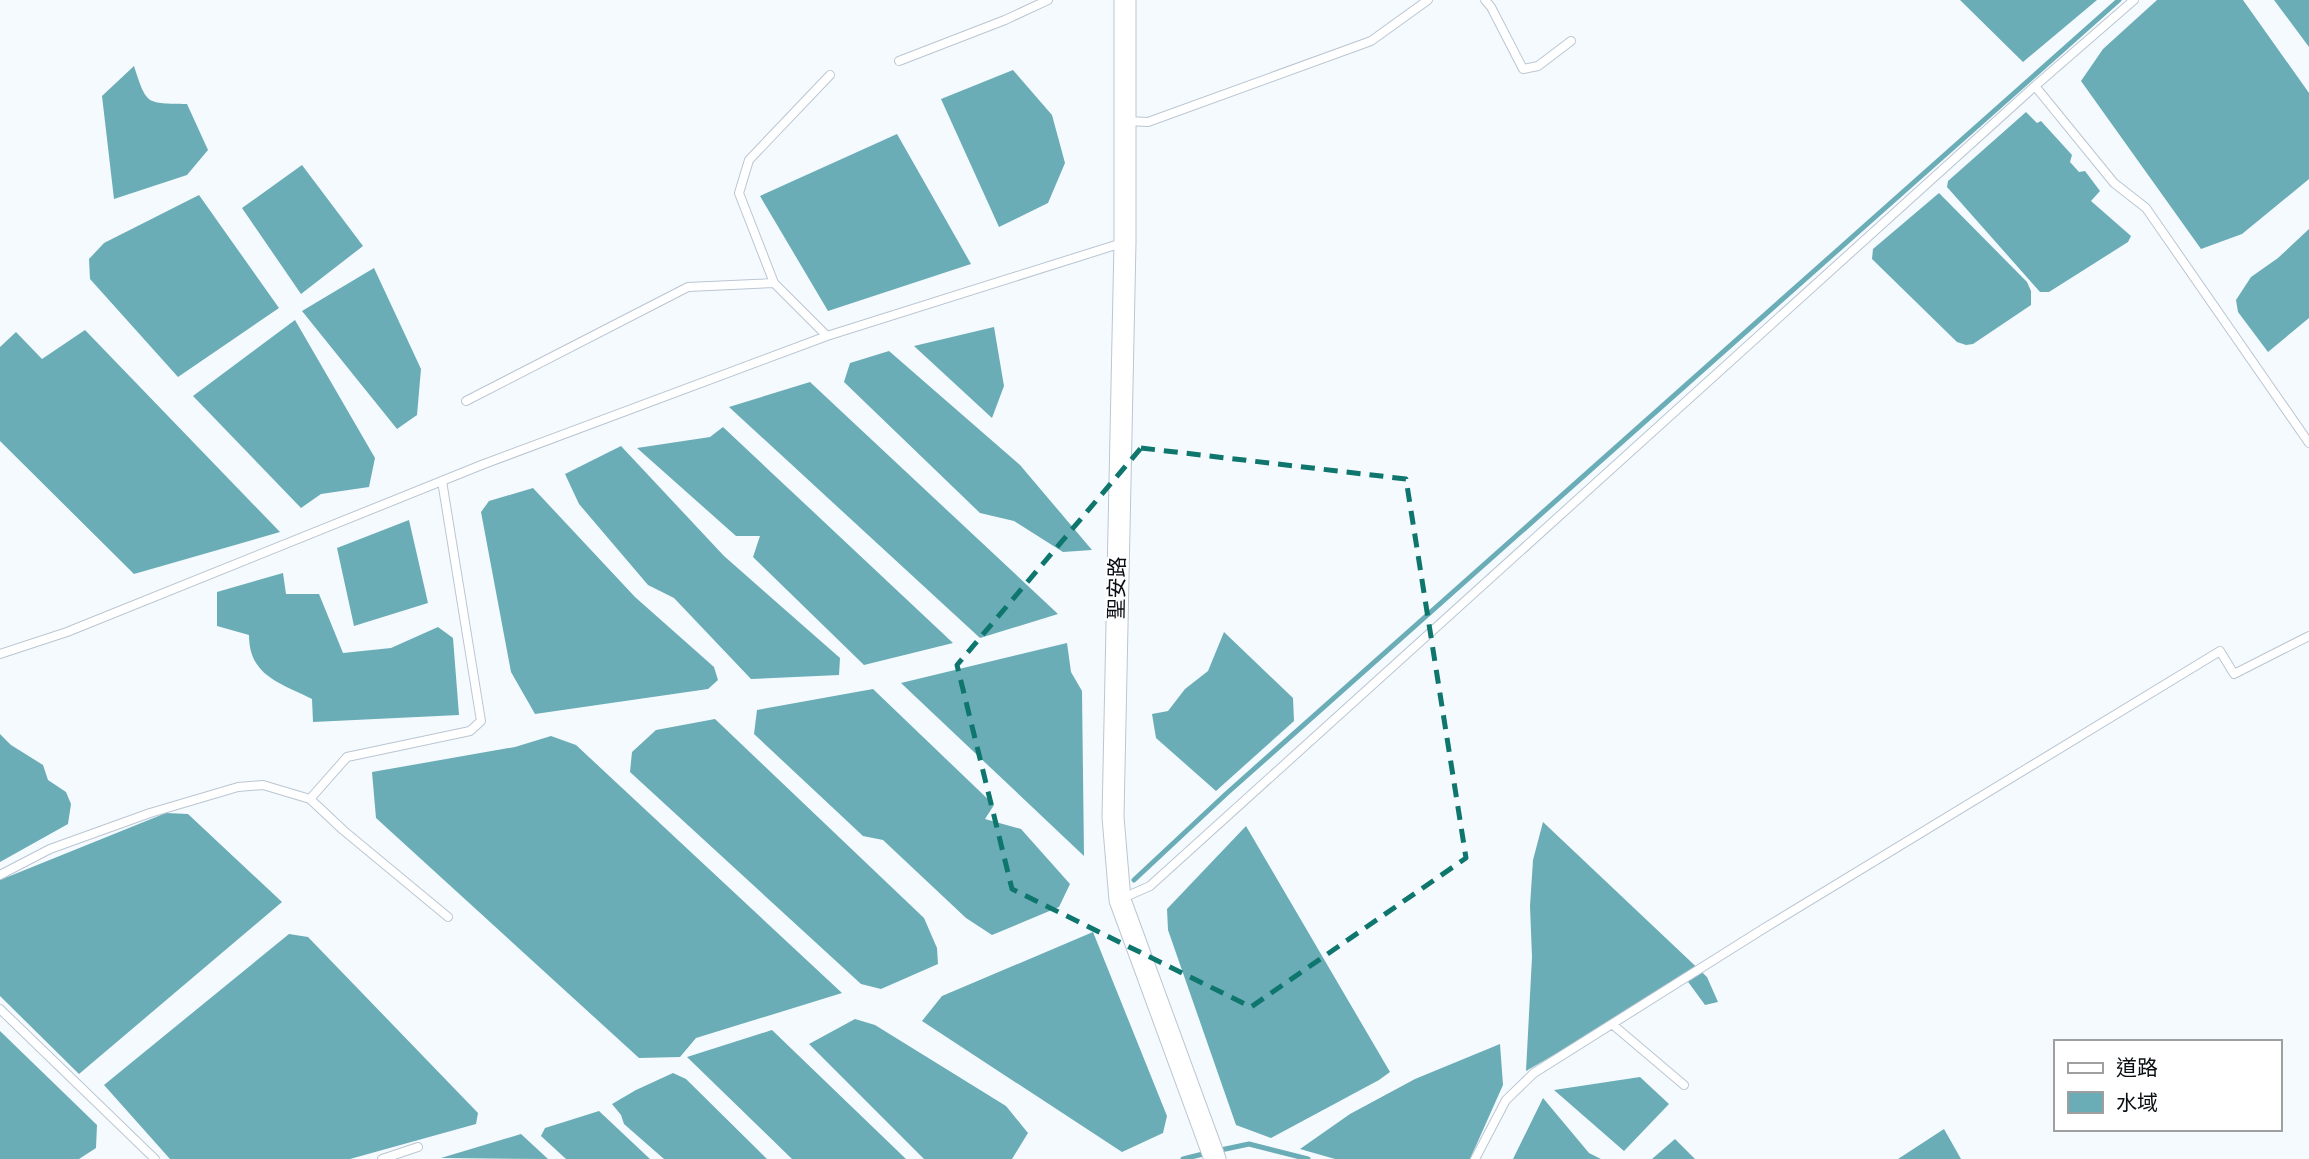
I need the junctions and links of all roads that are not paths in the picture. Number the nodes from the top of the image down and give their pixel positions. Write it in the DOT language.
graph roads {
  1 [pos="1048,0"];
  2 [pos="1125,0"];
  3 [pos="1428,0"];
  4 [pos="1485,0"];
  5 [pos="2134,0"];
  6 [pos="1571,41"];
  7 [pos="899,61"];
  8 [pos="830,75"];
  9 [pos="2035,86"];
  10 [pos="1124,121"];
  11 [pos="1125,242"];
  12 [pos="774,283"];
  13 [pos="827,336"];
  14 [pos="466,401"];
  15 [pos="2309,443"];
  16 [pos="442,481"];
  17 [pos="2309,636"];
  18 [pos="0,653"];
  19 [pos="310,799"];
  20 [pos="0,875"];
  21 [pos="1120,900"];
  22 [pos="448,917"];
  23 [pos="0,1009"];
  24 [pos="1612,1024"];
  25 [pos="1684,1085"];
  26 [pos="418,1147"];
  27 [pos="155,1159"];
  28 [pos="382,1159"];
  29 [pos="1215,1159"];
  30 [pos="1475,1159"];
  1 -- 7 [label="lane"];
  2 -- 10 [label="street, 聖安路"];
  3 -- 10 [label="lane"];
  4 -- 6 [label="lane"];
  5 -- 9 [label="lane"];
  8 -- 12 [label="lane"];
  9 -- 15 [label="lane"];
  9 -- 21 [label="lane"];
  10 -- 11 [label="street, 聖安路"];
  11 -- 13 [label="lane"];
  11 -- 21 [label="street, 聖安路"];
  12 -- 13 [label="lane"];
  12 -- 14 [label="lane"];
  13 -- 16 [label="lane"];
  16 -- 18 [label="lane"];
  16 -- 19 [label="lane"];
  17 -- 24 [label="lane"];
  19 -- 20 [label="lane"];
  19 -- 22 [label="lane"];
  21 -- 29 [label="street, 聖安路"];
  23 -- 27 [label="lane"];
  24 -- 25 [label="lane"];
  24 -- 30 [label="lane"];
  26 -- 28 [label="lane"];
}
